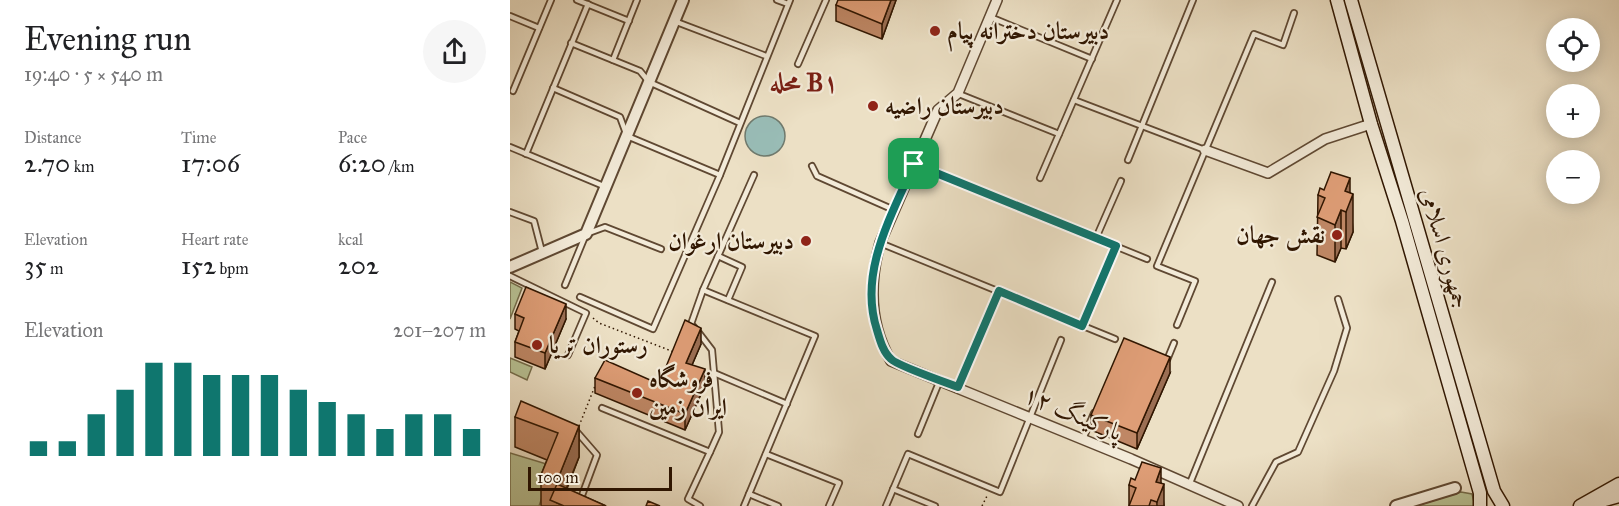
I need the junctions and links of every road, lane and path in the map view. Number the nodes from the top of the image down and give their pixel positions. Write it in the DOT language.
graph roads {
  1 [pos="551,0"];
  2 [pos="578,0"];
  3 [pos="637,0"];
  4 [pos="683,0"];
  5 [pos="777,0"];
  6 [pos="825,0"];
  7 [pos="997,0"];
  8 [pos="1117,0"];
  9 [pos="1193,0"];
  10 [pos="1337,0"];
  11 [pos="1351,0"];
  12 [pos="789,2"];
  13 [pos="588,4"];
  14 [pos="1294,13"];
  15 [pos="510,16"];
  16 [pos="990,17"];
  17 [pos="629,21"];
  18 [pos="674,21"];
  19 [pos="539,28"];
  20 [pos="572,43"];
  21 [pos="766,56"];
  22 [pos="1092,59"];
  23 [pos="613,60"];
  24 [pos="798,64"];
  25 [pos="649,82"];
  26 [pos="553,88"];
  27 [pos="513,91"];
  28 [pos="958,93"];
  29 [pos="1074,100"];
  30 [pos="741,123"];
  31 [pos="1371,124"];
  32 [pos="1143,126"];
  33 [pos="1059,134"];
  34 [pos="627,136"];
  35 [pos="510,147"];
  36 [pos="1205,150"];
  37 [pos="526,154"];
  38 [pos="1128,160"];
  39 [pos="914,164"];
  40 [pos="812,166"];
  41 [pos="720,175"];
  42 [pos="754,175"];
  43 [pos="1040,178"];
  44 [pos="1121,181"];
  45 [pos="606,187"];
  46 [pos="894,210"];
  47 [pos="510,212"];
  48 [pos="586,234"];
  49 [pos="1096,238"];
  50 [pos="880,243"];
  51 [pos="1116,246"];
  52 [pos="661,249"];
  53 [pos="542,252"];
  54 [pos="718,256"];
  55 [pos="1147,259"];
  56 [pos="510,267"];
  57 [pos="510,276"];
  58 [pos="1272,282"];
  59 [pos="565,285"];
  60 [pos="703,290"];
  61 [pos="999,291"];
  62 [pos="580,297"];
  63 [pos="1338,299"];
  64 [pos="728,300"];
  65 [pos="586,314"];
  66 [pos="1177,325"];
  67 [pos="1082,326"];
  68 [pos="1115,339"];
  69 [pos="1061,340"];
  70 [pos="1174,343"];
  71 [pos="674,352"];
  72 [pos="568,356"];
  73 [pos="1156,356"];
  74 [pos="714,372"];
  75 [pos="598,378"];
  76 [pos="940,380"];
  77 [pos="958,387"];
  78 [pos="787,404"];
  79 [pos="1096,406"];
  80 [pos="602,408"];
  81 [pos="1030,417"];
  82 [pos="577,432"];
  83 [pos="918,434"];
  84 [pos="1083,439"];
  85 [pos="710,452"];
  86 [pos="766,454"];
  87 [pos="1190,483"];
  88 [pos="1619,484"];
  89 [pos="990,488"];
  90 [pos="1455,488"];
  91 [pos="893,489"];
  92 [pos="749,494"];
  93 [pos="1619,496"];
  94 [pos="580,502"];
  95 [pos="700,506"];
  96 [pos="744,506"];
  97 [pos="778,506"];
  98 [pos="829,506"];
  99 [pos="886,506"];
  100 [pos="935,506"];
  101 [pos="982,506"];
  102 [pos="1238,506"];
  103 [pos="1252,506"];
  104 [pos="1396,506"];
  105 [pos="1480,506"];
  106 [pos="1503,506"];
  107 [pos="1582,506"];
  1 -- 19 [label="lane"];
  2 -- 13 [label="lane"];
  3 -- 17 [label="lane"];
  4 -- 18 [label="street"];
  5 -- 12 [label="lane"];
  6 -- 24 [label="lane"];
  7 -- 16 [label="street"];
  8 -- 22 [label="lane"];
  9 -- 32 [label="lane"];
  10 -- 31 [label="main road, جمهوری اسلامی"];
  11 -- 106 [label="main road, جمهوری اسلامی"];
  12 -- 21 [label="lane"];
  13 -- 17 [label="lane"];
  13 -- 20 [label="lane"];
  14 -- 36 [label="lane"];
  15 -- 19 [label="lane"];
  16 -- 22 [label="lane"];
  16 -- 28 [label="street"];
  17 -- 23 [label="lane"];
  18 -- 21 [label="lane"];
  18 -- 25 [label="street"];
  19 -- 27 [label="lane"];
  20 -- 23 [label="lane"];
  20 -- 26 [label="lane"];
  21 -- 30 [label="lane"];
  22 -- 29 [label="lane"];
  23 -- 25 [label="lane"];
  25 -- 30 [label="lane"];
  25 -- 34 [label="street"];
  26 -- 34 [label="lane"];
  26 -- 37 [label="lane"];
  28 -- 33 [label="lane"];
  28 -- 39 [label="street"];
  29 -- 32 [label="lane"];
  29 -- 33 [label="lane"];
  30 -- 41 [label="lane"];
  31 -- 36 [label="street"];
  31 -- 105 [label="main road, جمهوری اسلامی"];
  32 -- 36 [label="lane"];
  32 -- 38 [label="lane"];
  33 -- 43 [label="lane"];
  34 -- 41 [label="lane"];
  34 -- 45 [label="street"];
  35 -- 37 [label="lane"];
  36 -- 66 [label="lane"];
  37 -- 45 [label="lane"];
  39 -- 46 [label="street"];
  39 -- 49 [label="lane"];
  40 -- 46 [label="lane"];
  41 -- 62 [label="lane"];
  42 -- 54 [label="lane"];
  44 -- 49 [label="lane"];
  45 -- 48 [label="street"];
  46 -- 50 [label="street"];
  47 -- 53 [label="lane"];
  48 -- 52 [label="lane"];
  48 -- 53 [label="street"];
  48 -- 59 [label="lane"];
  49 -- 51 [label="lane"];
  50 -- 61 [label="lane"];
  50 -- 76 [label="street, پارکینگ ۱۲"];
  51 -- 55 [label="lane"];
  51 -- 67 [label="lane"];
  53 -- 56 [label="street"];
  54 -- 60 [label="lane"];
  54 -- 64 [label="lane"];
  57 -- 65 [label="lane"];
  58 -- 87 [label="lane"];
  60 -- 64 [label="lane"];
  60 -- 74 [label="lane"];
  61 -- 67 [label="lane"];
  61 -- 77 [label="lane"];
  63 -- 103 [label="lane"];
  64 -- 78 [label="lane"];
  65 -- 71 [label="path"];
  65 -- 72 [label="lane"];
  67 -- 68 [label="lane"];
  69 -- 81 [label="lane"];
  70 -- 73 [label="lane"];
  74 -- 78 [label="lane"];
  74 -- 85 [label="lane"];
  75 -- 82 [label="path"];
  76 -- 77 [label="street, پارکینگ ۱۲"];
  76 -- 83 [label="lane"];
  77 -- 81 [label="street, پارکینگ ۱۲"];
  78 -- 86 [label="lane"];
  79 -- 84 [label="lane"];
  80 -- 85 [label="lane"];
  81 -- 84 [label="street, پارکینگ ۱۲"];
  81 -- 89 [label="lane"];
  82 -- 94 [label="lane"];
  84 -- 87 [label="street, پارکینگ ۱۲"];
  85 -- 95 [label="lane"];
  86 -- 92 [label="lane"];
  86 -- 98 [label="lane"];
  87 -- 102 [label="street, پارکینگ ۱۲"];
  88 -- 107 [label="main road"];
  89 -- 91 [label="lane"];
  89 -- 101 [label="path"];
  90 -- 104 [label="street"];
  91 -- 99 [label="lane"];
  91 -- 100 [label="lane"];
  92 -- 96 [label="lane"];
  92 -- 97 [label="lane"];
  93 -- 107 [label="main road"];
}
